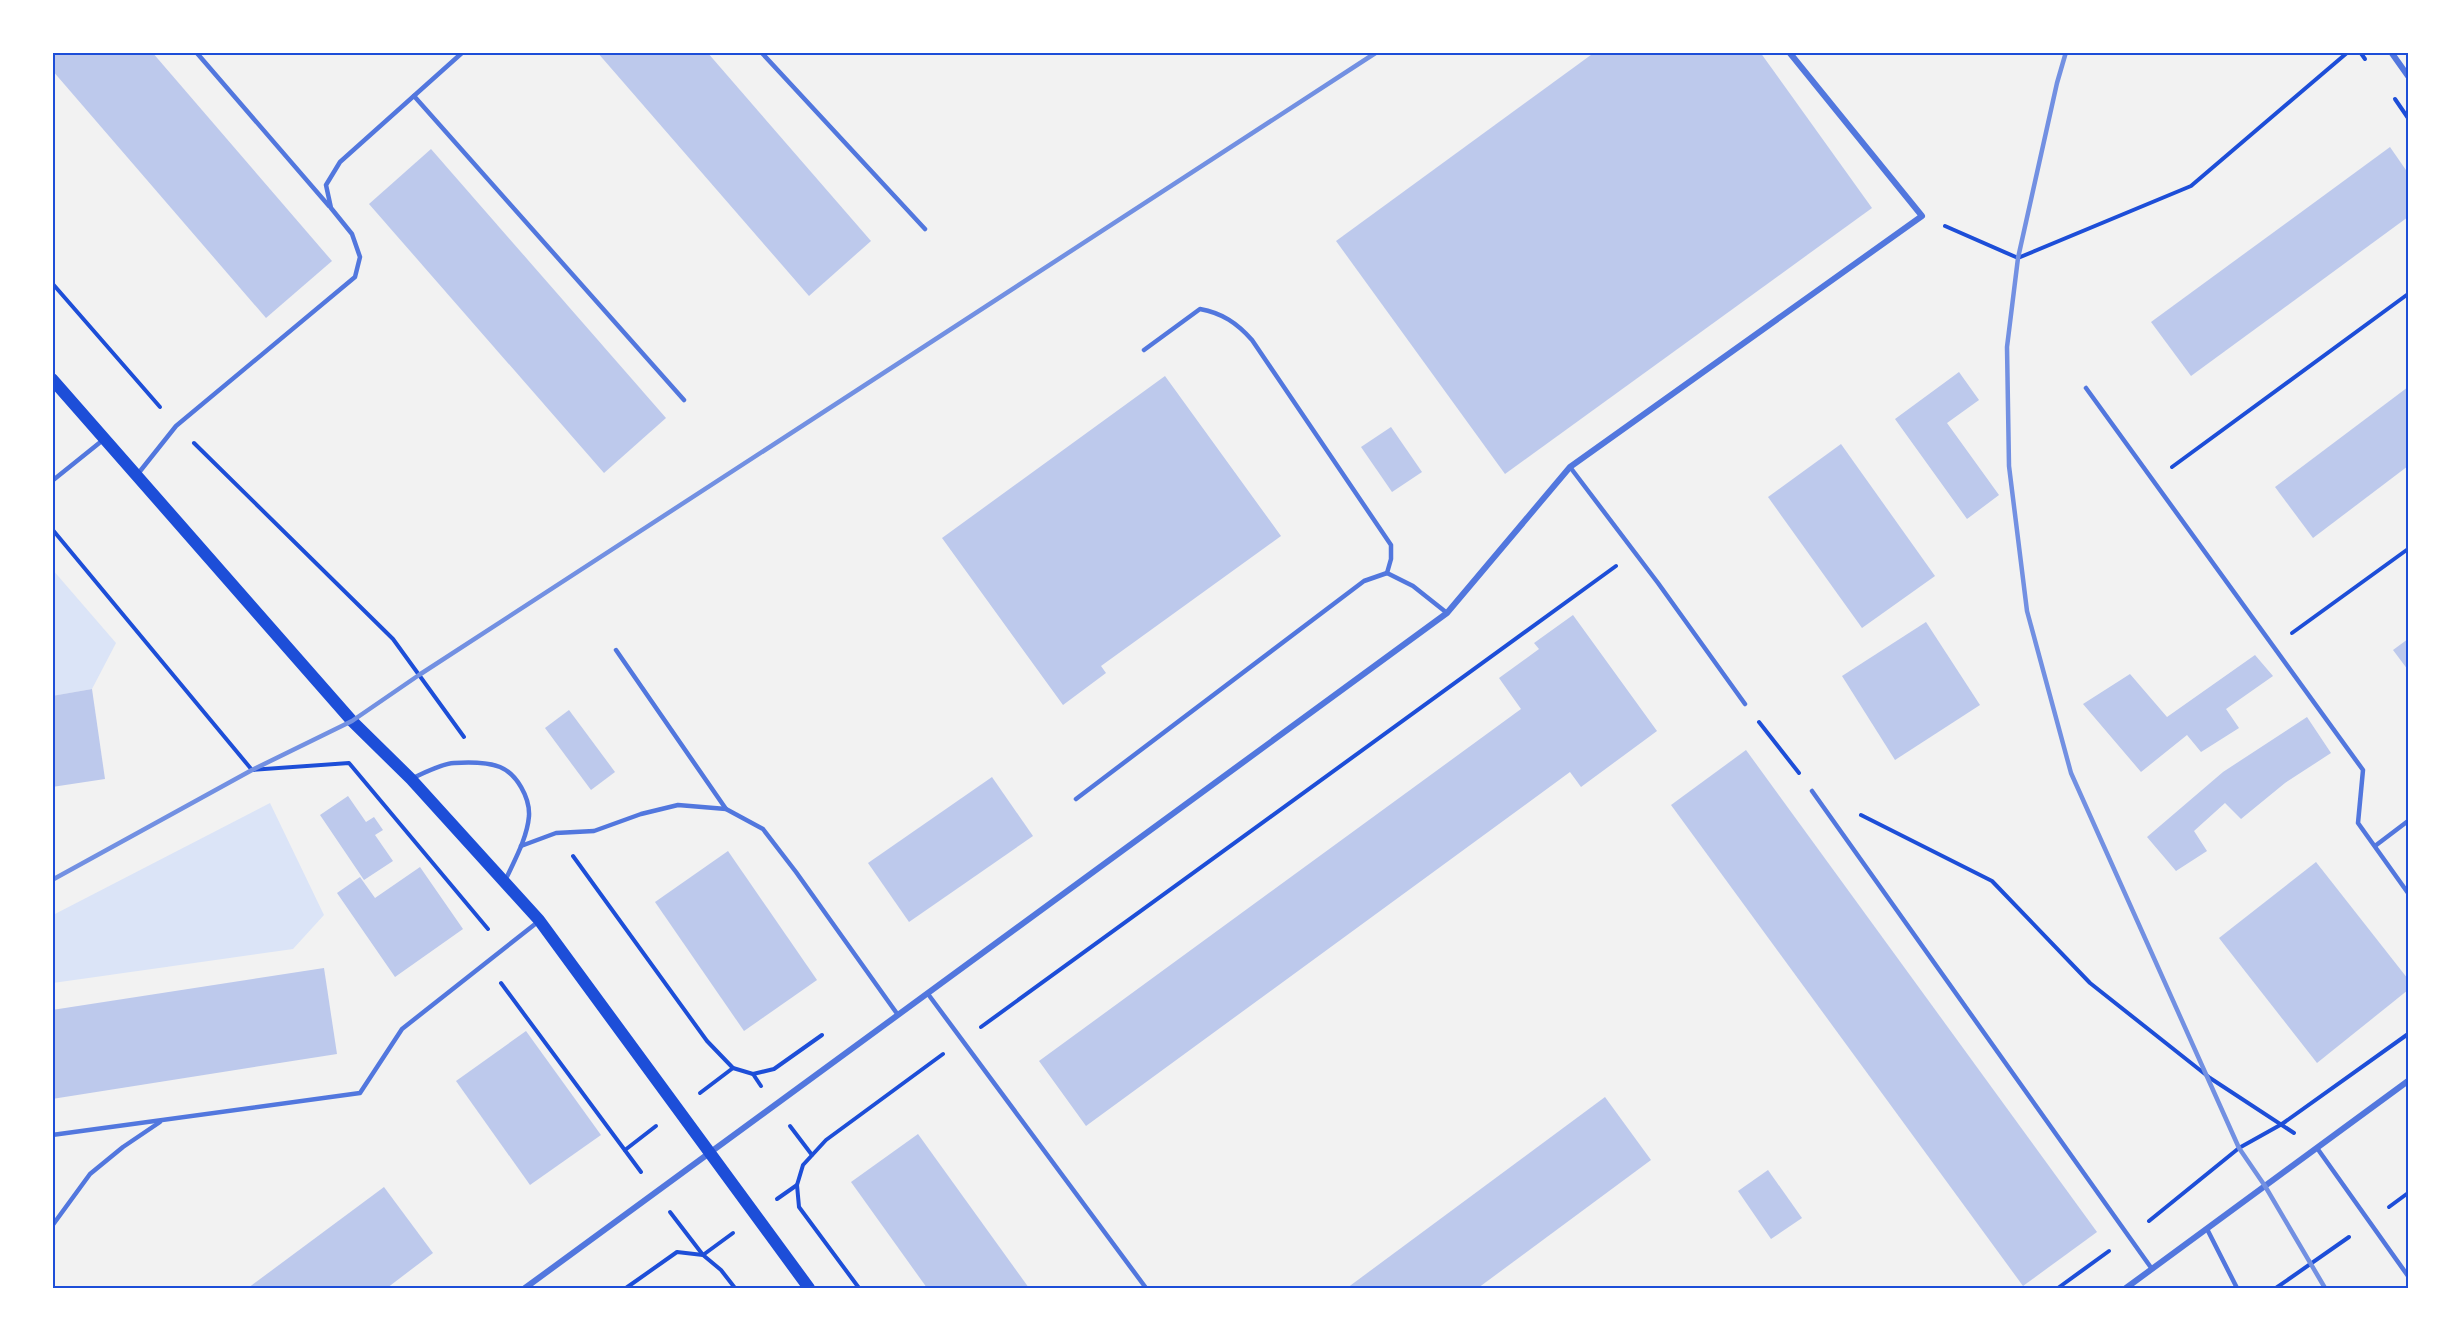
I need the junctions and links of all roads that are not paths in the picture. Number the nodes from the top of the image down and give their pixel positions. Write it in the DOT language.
graph roads {
  1 [pos="196,52"];
  2 [pos="463,52"];
  3 [pos="761,52"];
  4 [pos="1789,52"];
  5 [pos="2391,52"];
  6 [pos="2409,76"];
  7 [pos="414,96"];
  8 [pos="331,208"];
  9 [pos="925,229"];
  10 [pos="1144,350"];
  11 [pos="52,380"];
  12 [pos="2086,388"];
  13 [pos="684,400"];
  14 [pos="105,439"];
  15 [pos="1570,467"];
  16 [pos="136,476"];
  17 [pos="52,482"];
  18 [pos="1386,573"];
  19 [pos="1447,613"];
  20 [pos="616,650"];
  21 [pos="1745,704"];
  22 [pos="411,778"];
  23 [pos="1812,791"];
  24 [pos="1076,799"];
  25 [pos="726,809"];
  26 [pos="2409,821"];
  27 [pos="521,846"];
  28 [pos="2374,846"];
  29 [pos="505,882"];
  30 [pos="2409,893"];
  31 [pos="540,920"];
  32 [pos="928,993"];
  33 [pos="898,1015"];
  34 [pos="2409,1081"];
  35 [pos="162,1120"];
  36 [pos="52,1135"];
  37 [pos="2317,1148"];
  38 [pos="710,1153"];
  39 [pos="52,1226"];
  40 [pos="2207,1229"];
  41 [pos="2152,1269"];
  42 [pos="2409,1276"];
  43 [pos="525,1288"];
  44 [pos="809,1288"];
  45 [pos="1146,1288"];
  46 [pos="2126,1288"];
  47 [pos="2237,1288"];
  1 -- 8 [label="lane"];
  2 -- 7 [label="lane"];
  3 -- 9 [label="lane"];
  4 -- 15 [label="street"];
  5 -- 6 [label="street"];
  7 -- 8 [label="lane"];
  7 -- 13 [label="lane"];
  8 -- 16 [label="lane"];
  10 -- 18 [label="lane"];
  11 -- 14 [label="main road"];
  12 -- 28 [label="lane"];
  14 -- 16 [label="main road"];
  14 -- 17 [label="lane"];
  15 -- 19 [label="street"];
  15 -- 21 [label="lane"];
  16 -- 22 [label="main road"];
  18 -- 19 [label="lane"];
  18 -- 24 [label="lane"];
  19 -- 32 [label="street"];
  20 -- 25 [label="lane"];
  22 -- 27 [label="lane"];
  22 -- 29 [label="main road"];
  23 -- 41 [label="lane"];
  25 -- 27 [label="lane"];
  25 -- 33 [label="lane"];
  26 -- 28 [label="lane"];
  27 -- 29 [label="lane"];
  28 -- 30 [label="lane"];
  29 -- 31 [label="main road"];
  31 -- 35 [label="lane"];
  31 -- 38 [label="main road"];
  32 -- 33 [label="street"];
  32 -- 45 [label="lane"];
  33 -- 38 [label="street"];
  34 -- 37 [label="street"];
  35 -- 36 [label="lane"];
  35 -- 39 [label="lane"];
  37 -- 40 [label="street"];
  37 -- 42 [label="lane"];
  38 -- 43 [label="street"];
  38 -- 44 [label="main road"];
  40 -- 41 [label="street"];
  40 -- 47 [label="lane"];
  41 -- 46 [label="street"];
}
